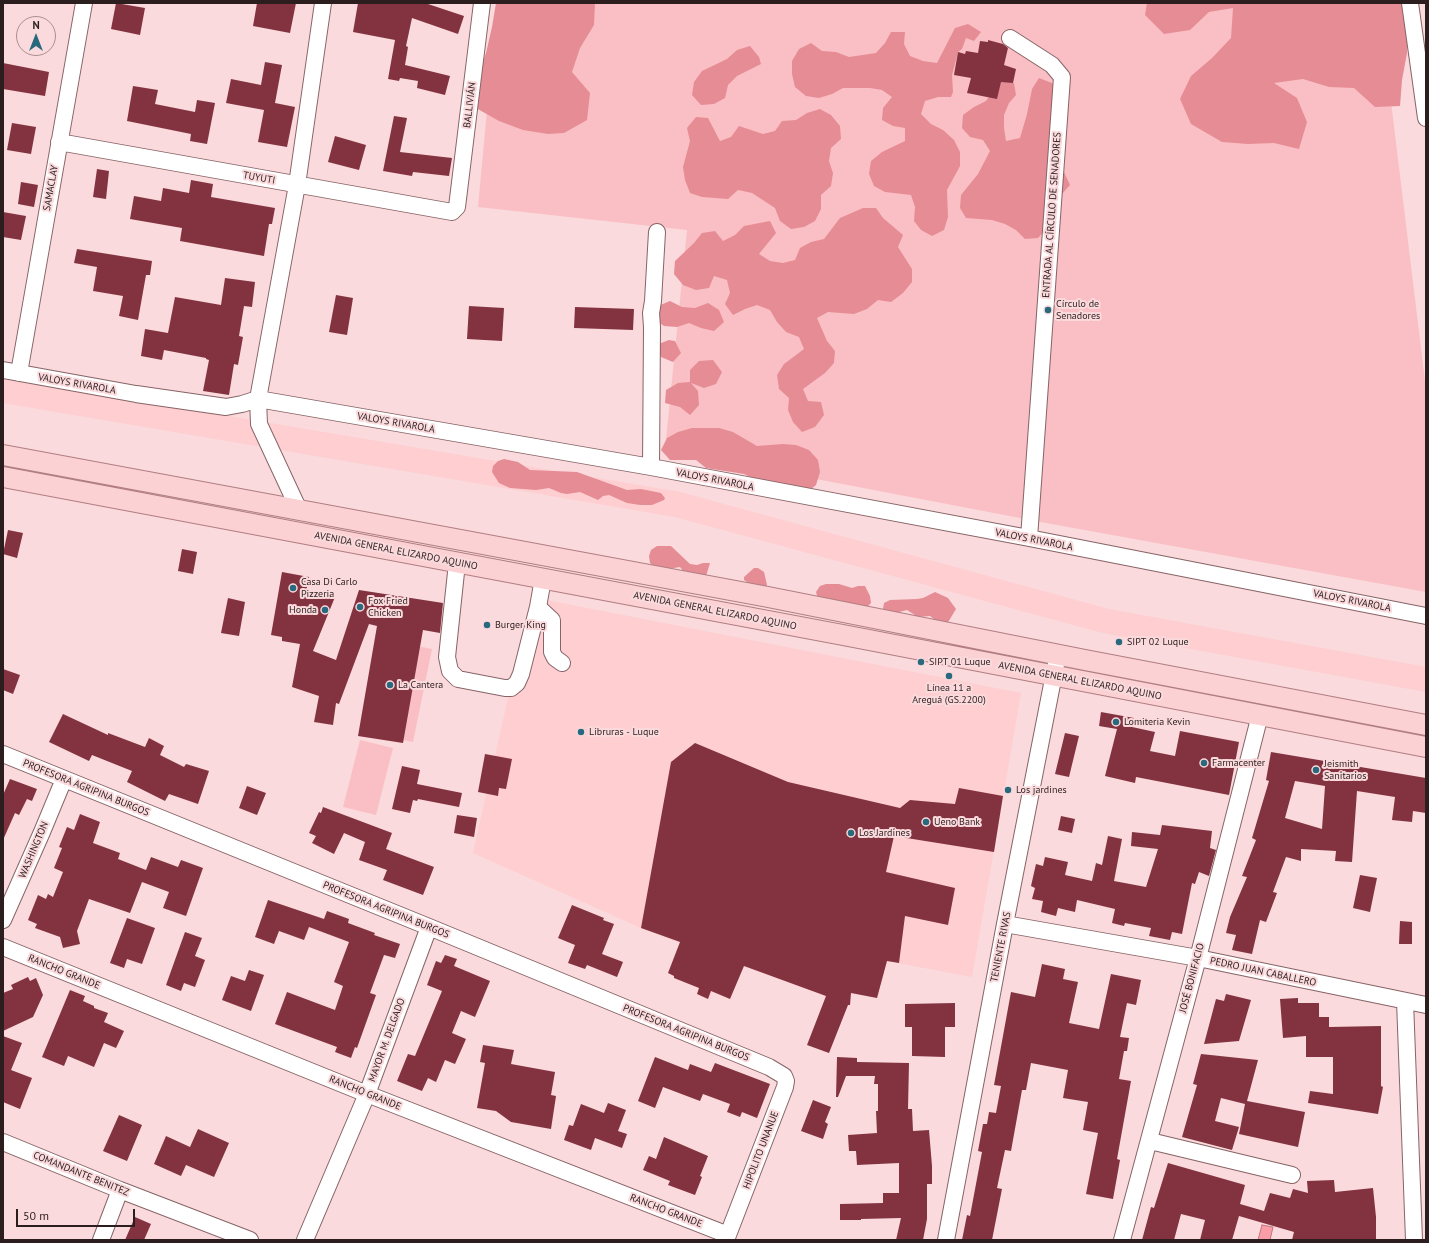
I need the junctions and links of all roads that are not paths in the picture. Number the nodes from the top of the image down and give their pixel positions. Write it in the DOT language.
graph roads {
  1 [pos="84,3"];
  2 [pos="323,3"];
  3 [pos="482,3"];
  4 [pos="1410,3"];
  5 [pos="1010,38"];
  6 [pos="1426,118"];
  7 [pos="59,142"];
  8 [pos="297,185"];
  9 [pos="457,207"];
  10 [pos="657,232"];
  11 [pos="3,370"];
  12 [pos="19,373"];
  13 [pos="258,399"];
  14 [pos="3,455"];
  15 [pos="651,468"];
  16 [pos="3,477"];
  17 [pos="300,510"];
  18 [pos="1029,538"];
  19 [pos="457,563"];
  20 [pos="544,579"];
  21 [pos="538,607"];
  22 [pos="1426,616"];
  23 [pos="1058,654"];
  24 [pos="562,663"];
  25 [pos="1054,676"];
  26 [pos="1260,716"];
  27 [pos="1426,725"];
  28 [pos="1426,747"];
  29 [pos="3,754"];
  30 [pos="64,778"];
  31 [pos="3,920"];
  32 [pos="1005,924"];
  33 [pos="429,927"];
  34 [pos="3,947"];
  35 [pos="1198,958"];
  36 [pos="1405,1002"];
  37 [pos="1426,1005"];
  38 [pos="769,1067"];
  39 [pos="367,1094"];
  40 [pos="1150,1141"];
  41 [pos="3,1142"];
  42 [pos="1292,1175"];
  43 [pos="120,1190"];
  44 [pos="727,1238"];
  45 [pos="101,1240"];
  46 [pos="250,1240"];
  47 [pos="305,1240"];
  48 [pos="946,1240"];
  49 [pos="1122,1240"];
  50 [pos="1414,1240"];
  1 -- 7 [label="street, SAMACLAY"];
  2 -- 8 [label="street"];
  3 -- 9 [label="street, BALLIVIÁN"];
  4 -- 6 [label="street"];
  5 -- 18 [label="street, ENTRADA AL CÍRCULO DE SENADORES"];
  7 -- 8 [label="street, TUYUTI"];
  7 -- 12 [label="street, SAMACLAY"];
  8 -- 9 [label="street, TUYUTI"];
  8 -- 13 [label="street"];
  10 -- 15 [label="street"];
  11 -- 12 [label="street, VALOYS RIVAROLA"];
  12 -- 13 [label="street, VALOYS RIVAROLA"];
  13 -- 15 [label="street, VALOYS RIVAROLA"];
  13 -- 17 [label="street"];
  14 -- 17 [label="main road"];
  15 -- 18 [label="street, VALOYS RIVAROLA"];
  16 -- 19 [label="main road, AVENIDA GENERAL ELIZARDO AQUINO"];
  17 -- 23 [label="main road"];
  18 -- 22 [label="street, VALOYS RIVAROLA"];
  19 -- 20 [label="main road, AVENIDA GENERAL ELIZARDO AQUINO"];
  19 -- 21 [label="street"];
  20 -- 21 [label="street"];
  20 -- 25 [label="main road, AVENIDA GENERAL ELIZARDO AQUINO"];
  21 -- 24 [label="street"];
  23 -- 25 [label="street, TENIENTE RIVAS"];
  23 -- 27 [label="main road"];
  25 -- 26 [label="main road, AVENIDA GENERAL ELIZARDO AQUINO"];
  25 -- 32 [label="street, TENIENTE RIVAS"];
  26 -- 28 [label="main road, AVENIDA GENERAL ELIZARDO AQUINO"];
  26 -- 35 [label="street, JOSÉ BONIFACIO"];
  29 -- 30 [label="street, PROFESORA AGRIPINA BURGOS"];
  30 -- 31 [label="street, WASHINGTON"];
  30 -- 33 [label="street, PROFESORA AGRIPINA BURGOS"];
  32 -- 35 [label="street, PEDRO JUAN CABALLERO"];
  32 -- 48 [label="street, TENIENTE RIVAS"];
  33 -- 38 [label="street, PROFESORA AGRIPINA BURGOS"];
  33 -- 39 [label="street, MAYOR M. DELGADO"];
  34 -- 39 [label="street, RANCHO GRANDE"];
  35 -- 36 [label="street, PEDRO JUAN CABALLERO"];
  35 -- 40 [label="street, JOSÉ BONIFACIO"];
  36 -- 37 [label="street, PEDRO JUAN CABALLERO"];
  36 -- 50 [label="street"];
  38 -- 44 [label="street, HIPOLITO UNANUE"];
  39 -- 44 [label="street, RANCHO GRANDE"];
  39 -- 47 [label="street, MAYOR M. DELGADO"];
  40 -- 42 [label="street"];
  40 -- 49 [label="street, JOSÉ BONIFACIO"];
  41 -- 43 [label="street, COMANDANTE BENITEZ"];
  43 -- 45 [label="street"];
  43 -- 46 [label="street, COMANDANTE BENITEZ"];
}
